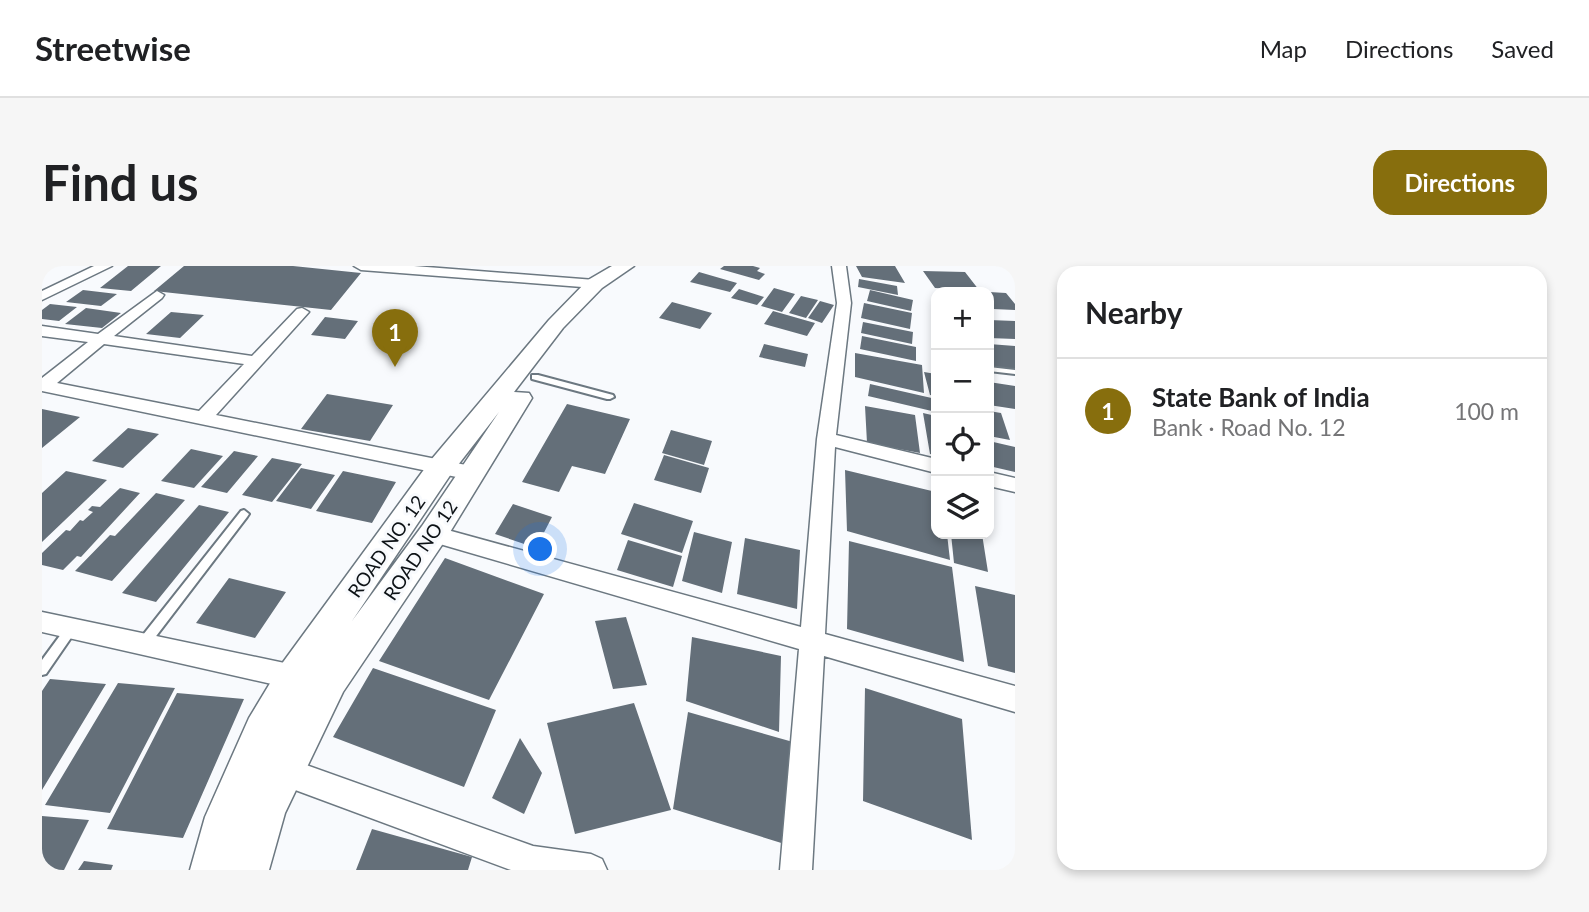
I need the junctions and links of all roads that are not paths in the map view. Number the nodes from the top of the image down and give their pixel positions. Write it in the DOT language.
graph roads {
  1 [pos="105,266"];
  2 [pos="361,266"];
  3 [pos="625,266"];
  4 [pos="645,266"];
  5 [pos="839,266"];
  6 [pos="387,267"];
  7 [pos="596,284"];
  8 [pos="157,295"];
  9 [pos="42,296"];
  10 [pos="302,312"];
  11 [pos="42,331"];
  12 [pos="102,340"];
  13 [pos="256,361"];
  14 [pos="994,370"];
  15 [pos="1015,372"];
  16 [pos="535,377"];
  17 [pos="42,386"];
  18 [pos="610,397"];
  19 [pos="203,418"];
  20 [pos="826,439"];
  21 [pos="931,465"];
  22 [pos="456,470"];
  23 [pos="994,480"];
  24 [pos="1015,485"];
  25 [pos="244,514"];
  26 [pos="433,534"];
  27 [pos="42,622"];
  28 [pos="71,629"];
  29 [pos="812,641"];
  30 [pos="143,644"];
  31 [pos="42,670"];
  32 [pos="294,677"];
  33 [pos="1015,699"];
  34 [pos="281,771"];
  35 [pos="212,870"];
  36 [pos="247,870"];
  37 [pos="592,870"];
  38 [pos="796,870"];
  1 -- 9 [label="street"];
  2 -- 6 [label="street"];
  3 -- 7 [label="main road, ROAD NO. 12"];
  4 -- 16 [label="main road, ROAD NO 12"];
  5 -- 20 [label="street"];
  6 -- 7 [label="street"];
  7 -- 22 [label="main road, ROAD NO. 12"];
  8 -- 12 [label="street"];
  10 -- 13 [label="street"];
  11 -- 12 [label="street"];
  12 -- 13 [label="street"];
  12 -- 17 [label="street"];
  13 -- 19 [label="street"];
  14 -- 15 [label="lane"];
  16 -- 18 [label="lane"];
  16 -- 22 [label="main road, ROAD NO 12"];
  17 -- 19 [label="street"];
  19 -- 22 [label="street"];
  20 -- 21 [label="street"];
  20 -- 29 [label="street"];
  22 -- 26 [label="main road, ROAD NO 12"];
  22 -- 32 [label="main road, ROAD NO. 12"];
  23 -- 24 [label="street"];
  25 -- 30 [label="lane"];
  26 -- 29 [label="street"];
  26 -- 34 [label="main road, ROAD NO 12"];
  27 -- 28 [label="street"];
  28 -- 30 [label="street"];
  28 -- 31 [label="lane"];
  29 -- 33 [label="street"];
  29 -- 38 [label="street"];
  30 -- 32 [label="street"];
  32 -- 35 [label="main road, ROAD NO. 12"];
  34 -- 36 [label="main road, ROAD NO 12"];
  34 -- 37 [label="street"];
}
